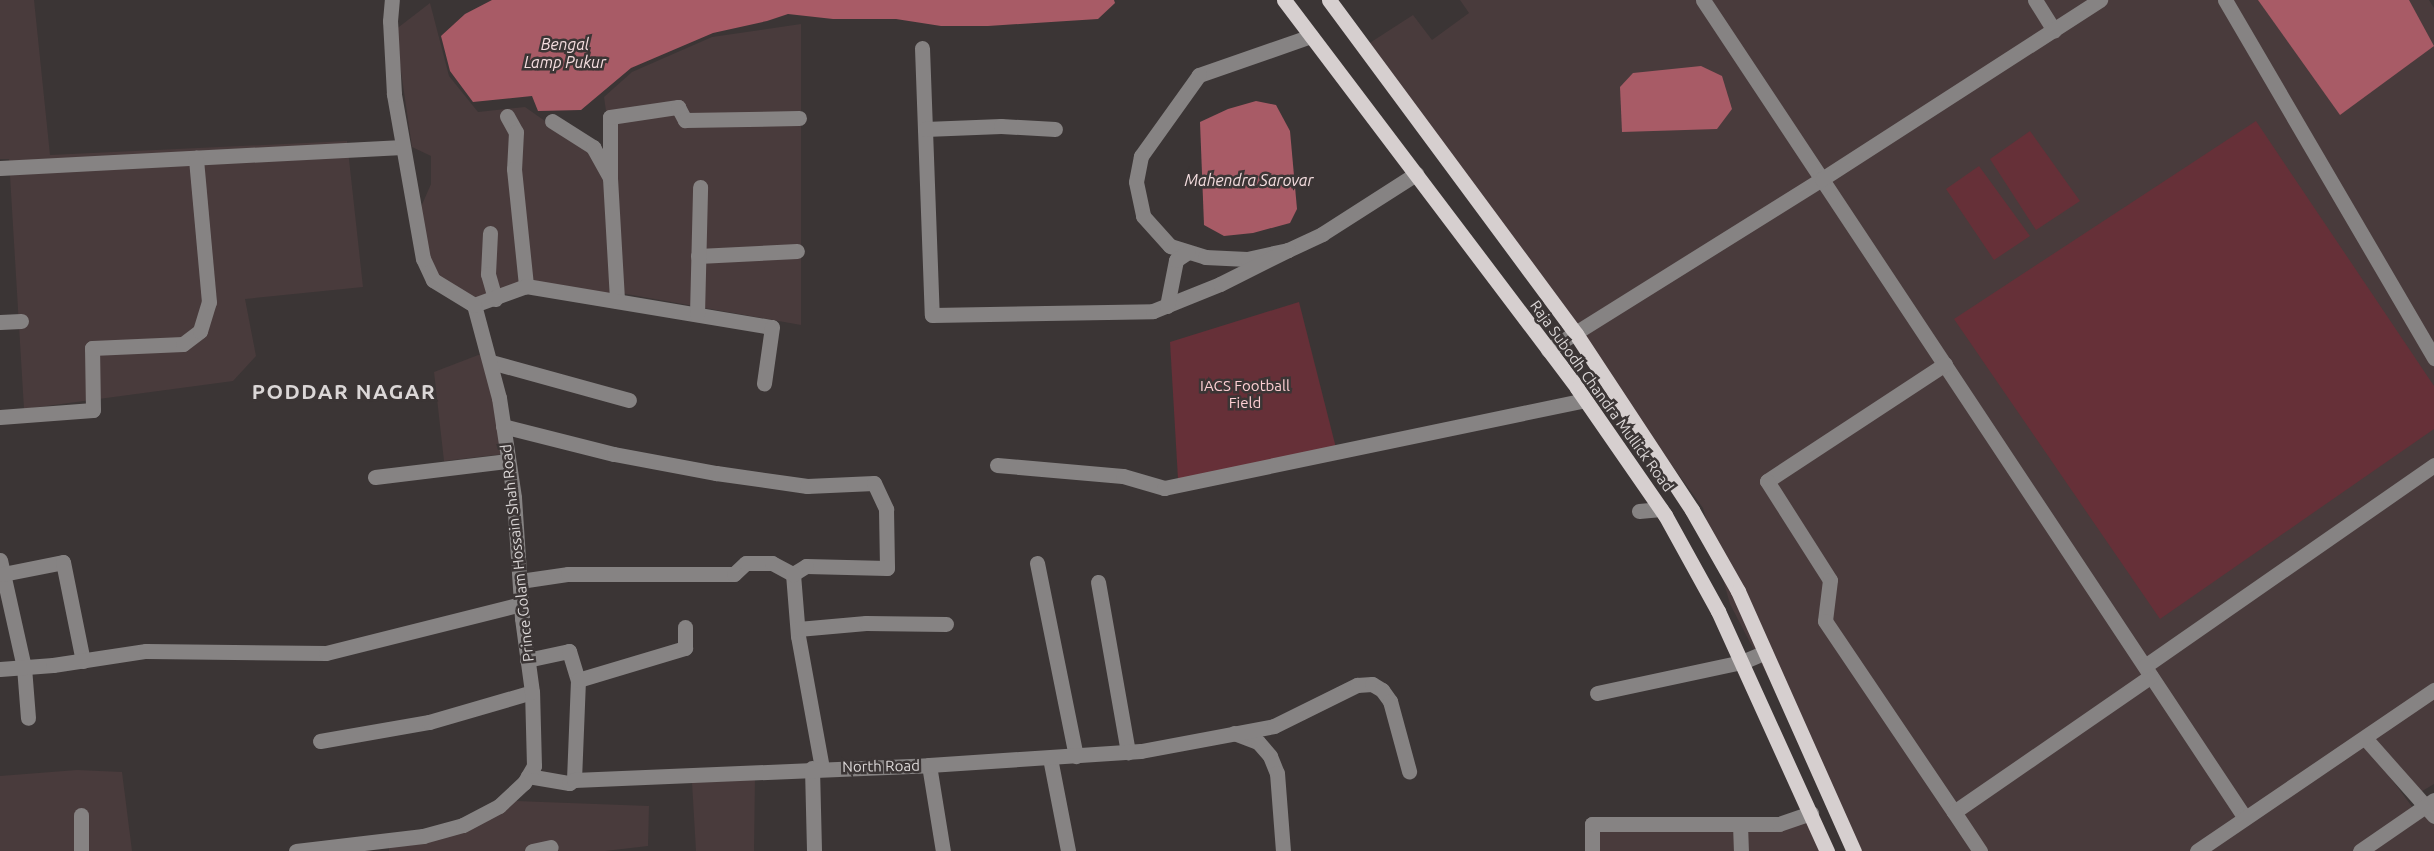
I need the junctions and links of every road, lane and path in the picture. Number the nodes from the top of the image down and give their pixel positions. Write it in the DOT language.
graph roads {
  1 [pos="392,0"];
  2 [pos="1284,0"];
  3 [pos="1329,0"];
  4 [pos="1703,0"];
  5 [pos="2035,0"];
  6 [pos="2100,0"];
  7 [pos="2225,0"];
  8 [pos="2054,30"];
  9 [pos="1311,36"];
  10 [pos="922,48"];
  11 [pos="507,116"];
  12 [pos="800,118"];
  13 [pos="552,121"];
  14 [pos="925,129"];
  15 [pos="1055,129"];
  16 [pos="402,147"];
  17 [pos="196,158"];
  18 [pos="0,168"];
  19 [pos="1416,174"];
  20 [pos="610,178"];
  21 [pos="1822,180"];
  22 [pos="700,187"];
  23 [pos="490,233"];
  24 [pos="1288,250"];
  25 [pos="797,251"];
  26 [pos="1188,252"];
  27 [pos="698,256"];
  28 [pos="526,286"];
  29 [pos="495,298"];
  30 [pos="616,301"];
  31 [pos="474,305"];
  32 [pos="1167,306"];
  33 [pos="697,314"];
  34 [pos="21,321"];
  35 [pos="0,322"];
  36 [pos="1576,334"];
  37 [pos="1548,350"];
  38 [pos="2434,358"];
  39 [pos="491,362"];
  40 [pos="1945,364"];
  41 [pos="764,383"];
  42 [pos="629,400"];
  43 [pos="1585,400"];
  44 [pos="0,417"];
  45 [pos="503,426"];
  46 [pos="508,461"];
  47 [pos="997,465"];
  48 [pos="2434,465"];
  49 [pos="375,477"];
  50 [pos="1661,509"];
  51 [pos="1639,511"];
  52 [pos="1037,562"];
  53 [pos="2,567"];
  54 [pos="793,574"];
  55 [pos="520,581"];
  56 [pos="1098,582"];
  57 [pos="521,604"];
  58 [pos="946,624"];
  59 [pos="685,627"];
  60 [pos="798,629"];
  61 [pos="1766,652"];
  62 [pos="527,660"];
  63 [pos="83,661"];
  64 [pos="1742,662"];
  65 [pos="24,667"];
  66 [pos="0,669"];
  67 [pos="2148,671"];
  68 [pos="578,680"];
  69 [pos="2434,690"];
  70 [pos="532,692"];
  71 [pos="1597,693"];
  72 [pos="28,718"];
  73 [pos="1234,733"];
  74 [pos="2365,738"];
  75 [pos="320,741"];
  76 [pos="1128,752"];
  77 [pos="1076,756"];
  78 [pos="1050,758"];
  79 [pos="929,765"];
  80 [pos="817,768"];
  81 [pos="1409,771"];
  82 [pos="528,776"];
  83 [pos="574,780"];
  84 [pos="2432,807"];
  85 [pos="1954,812"];
  86 [pos="1811,813"];
  87 [pos="81,815"];
  88 [pos="2245,818"];
  89 [pos="1740,824"];
  90 [pos="344,848"];
  91 [pos="551,848"];
  92 [pos="81,851"];
  93 [pos="296,851"];
  94 [pos="531,851"];
  95 [pos="814,851"];
  96 [pos="943,851"];
  97 [pos="1068,851"];
  98 [pos="1283,851"];
  99 [pos="1592,851"];
  100 [pos="1741,851"];
  101 [pos="1827,851"];
  102 [pos="1854,851"];
  103 [pos="1980,851"];
  104 [pos="2197,851"];
  105 [pos="2360,851"];
  1 -- 16 [label="street"];
  2 -- 9 [label="main road, Raja Subodh Chandra Mullick Road"];
  3 -- 36 [label="main road, Raja Subodh Chandra Mullick Road"];
  4 -- 21 [label="street"];
  5 -- 8 [label="street"];
  6 -- 8 [label="street"];
  7 -- 38 [label="street"];
  8 -- 21 [label="street"];
  9 -- 19 [label="main road, Raja Subodh Chandra Mullick Road"];
  9 -- 26 [label="street"];
  10 -- 14 [label="street"];
  11 -- 28 [label="street"];
  12 -- 20 [label="street"];
  13 -- 20 [label="street"];
  14 -- 15 [label="street"];
  14 -- 32 [label="street"];
  16 -- 17 [label="street"];
  16 -- 31 [label="street"];
  17 -- 18 [label="street"];
  17 -- 44 [label="street"];
  19 -- 24 [label="street"];
  19 -- 37 [label="main road, Raja Subodh Chandra Mullick Road"];
  20 -- 30 [label="street"];
  21 -- 36 [label="street"];
  21 -- 40 [label="street"];
  22 -- 27 [label="street"];
  23 -- 29 [label="street"];
  24 -- 26 [label="street"];
  24 -- 32 [label="street"];
  25 -- 27 [label="street"];
  26 -- 32 [label="street"];
  27 -- 33 [label="street"];
  28 -- 29 [label="street"];
  28 -- 30 [label="street"];
  29 -- 31 [label="street"];
  30 -- 33 [label="street"];
  31 -- 39 [label="street, Prince Golam Hossain Shah Road"];
  33 -- 41 [label="street"];
  34 -- 35 [label="street"];
  36 -- 37 [label="street"];
  36 -- 61 [label="main road, Raja Subodh Chandra Mullick Road"];
  37 -- 43 [label="main road, Raja Subodh Chandra Mullick Road"];
  39 -- 42 [label="street"];
  39 -- 45 [label="street, Prince Golam Hossain Shah Road"];
  40 -- 67 [label="street"];
  40 -- 85 [label="street"];
  43 -- 47 [label="street"];
  43 -- 50 [label="main road, Raja Subodh Chandra Mullick Road"];
  45 -- 46 [label="street, Prince Golam Hossain Shah Road"];
  45 -- 54 [label="street"];
  46 -- 49 [label="street"];
  46 -- 55 [label="street, Prince Golam Hossain Shah Road"];
  48 -- 67 [label="street"];
  50 -- 51 [label="street"];
  50 -- 64 [label="main road, Raja Subodh Chandra Mullick Road"];
  52 -- 77 [label="street"];
  53 -- 63 [label="street"];
  53 -- 65 [label="street"];
  54 -- 55 [label="street"];
  54 -- 60 [label="street"];
  55 -- 57 [label="street, Prince Golam Hossain Shah Road"];
  56 -- 76 [label="street"];
  57 -- 62 [label="street, Prince Golam Hossain Shah Road"];
  57 -- 63 [label="street"];
  58 -- 60 [label="street"];
  59 -- 68 [label="street"];
  60 -- 80 [label="street"];
  61 -- 64 [label="street"];
  61 -- 102 [label="main road, Raja Subodh Chandra Mullick Road"];
  62 -- 68 [label="street"];
  62 -- 70 [label="street, Prince Golam Hossain Shah Road"];
  63 -- 65 [label="street"];
  64 -- 71 [label="street"];
  64 -- 86 [label="main road, Raja Subodh Chandra Mullick Road"];
  65 -- 66 [label="street"];
  65 -- 72 [label="street"];
  67 -- 85 [label="street"];
  67 -- 88 [label="street"];
  68 -- 83 [label="street"];
  69 -- 74 [label="street"];
  70 -- 75 [label="street"];
  70 -- 82 [label="street, Prince Golam Hossain Shah Road"];
  73 -- 76 [label="street, North Road"];
  73 -- 81 [label="street, North Road"];
  73 -- 98 [label="street"];
  74 -- 84 [label="street"];
  74 -- 88 [label="street"];
  76 -- 77 [label="street, North Road"];
  77 -- 78 [label="street, North Road"];
  78 -- 79 [label="street, North Road"];
  78 -- 97 [label="street"];
  79 -- 80 [label="street, North Road"];
  79 -- 96 [label="street"];
  80 -- 83 [label="street, North Road"];
  80 -- 95 [label="street"];
  82 -- 83 [label="street, North Road"];
  82 -- 90 [label="street"];
  84 -- 105 [label="street"];
  85 -- 103 [label="street"];
  86 -- 89 [label="street"];
  86 -- 101 [label="main road, Raja Subodh Chandra Mullick Road"];
  87 -- 92 [label="street"];
  88 -- 104 [label="street"];
  89 -- 99 [label="street"];
  89 -- 100 [label="street"];
  90 -- 93 [label="street"];
  91 -- 94 [label="street"];
}
